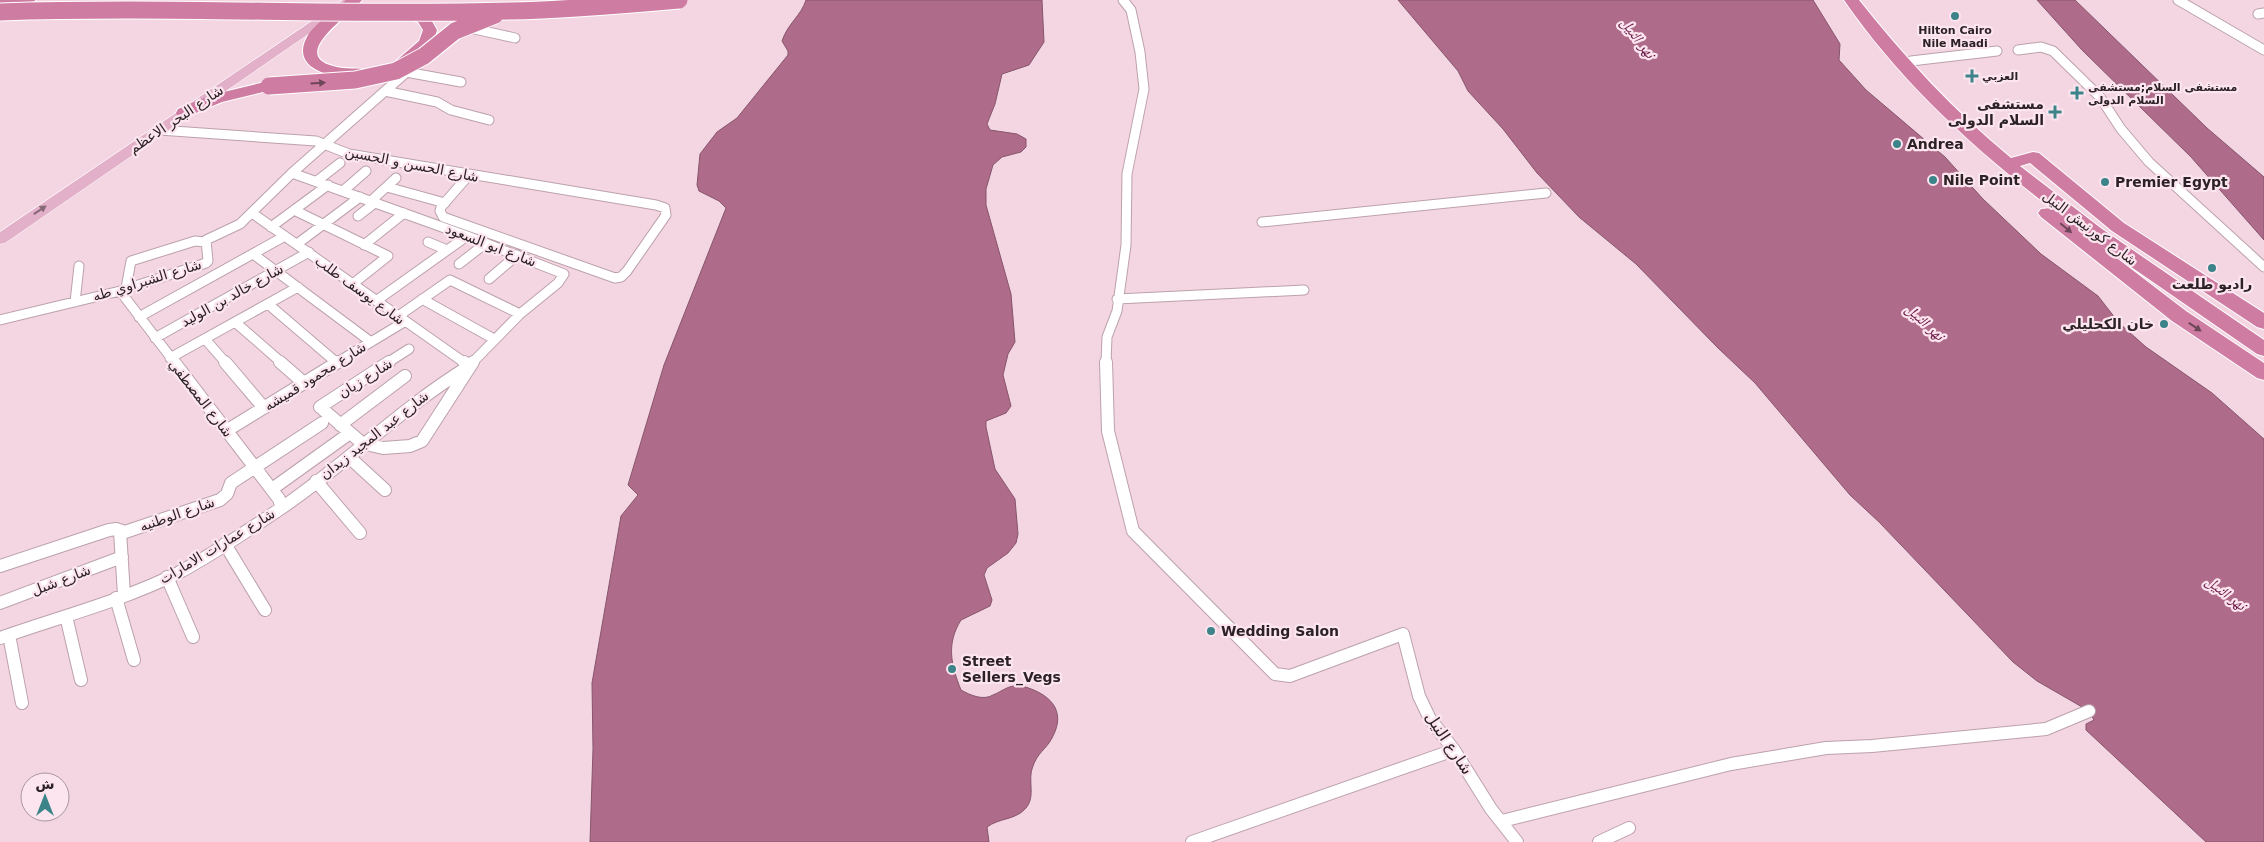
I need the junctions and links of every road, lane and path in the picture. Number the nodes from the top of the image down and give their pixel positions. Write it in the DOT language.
graph roads {
  1 [pos="29,0"];
  2 [pos="336,0"];
  3 [pos="354,0"];
  4 [pos="571,0"];
  5 [pos="679,0"];
  6 [pos="1123,0"];
  7 [pos="1851,0"];
  8 [pos="1861,0"];
  9 [pos="2178,0"];
  10 [pos="0,3"];
  11 [pos="394,9"];
  12 [pos="515,10"];
  13 [pos="0,12"];
  14 [pos="470,28"];
  15 [pos="515,38"];
  16 [pos="274,47"];
  17 [pos="2018,50"];
  18 [pos="2264,50"];
  19 [pos="1997,52"];
  20 [pos="254,60"];
  21 [pos="1912,61"];
  22 [pos="406,72"];
  23 [pos="461,82"];
  24 [pos="385,91"];
  25 [pos="184,113"];
  26 [pos="490,120"];
  27 [pos="1958,120"];
  28 [pos="159,130"];
  29 [pos="327,143"];
  30 [pos="2025,159"];
  31 [pos="340,162"];
  32 [pos="366,171"];
  33 [pos="292,173"];
  34 [pos="469,175"];
  35 [pos="396,178"];
  36 [pos="317,181"];
  37 [pos="328,186"];
  38 [pos="387,186"];
  39 [pos="343,190"];
  40 [pos="1546,193"];
  41 [pos="360,196"];
  42 [pos="374,202"];
  43 [pos="2062,202"];
  44 [pos="444,203"];
  45 [pos="294,210"];
  46 [pos="252,213"];
  47 [pos="404,213"];
  48 [pos="358,216"];
  49 [pos="1262,222"];
  50 [pos="0,223"];
  51 [pos="323,224"];
  52 [pos="271,226"];
  53 [pos="285,236"];
  54 [pos="467,236"];
  55 [pos="0,239"];
  56 [pos="205,242"];
  57 [pos="428,242"];
  58 [pos="486,243"];
  59 [pos="297,244"];
  60 [pos="364,244"];
  61 [pos="447,250"];
  62 [pos="308,252"];
  63 [pos="253,254"];
  64 [pos="517,255"];
  65 [pos="459,264"];
  66 [pos="79,266"];
  67 [pos="2264,267"];
  68 [pos="276,271"];
  69 [pos="489,279"];
  70 [pos="354,283"];
  71 [pos="298,287"];
  72 [pos="123,290"];
  73 [pos="1304,290"];
  74 [pos="422,299"];
  75 [pos="1118,299"];
  76 [pos="376,301"];
  77 [pos="75,302"];
  78 [pos="268,304"];
  79 [pos="520,314"];
  80 [pos="139,317"];
  81 [pos="400,319"];
  82 [pos="0,320"];
  83 [pos="235,322"];
  84 [pos="2264,322"];
  85 [pos="155,338"];
  86 [pos="494,338"];
  87 [pos="2264,338"];
  88 [pos="204,339"];
  89 [pos="371,342"];
  90 [pos="409,349"];
  91 [pos="2264,349"];
  92 [pos="170,358"];
  93 [pos="337,363"];
  94 [pos="469,366"];
  95 [pos="2264,374"];
  96 [pos="405,376"];
  97 [pos="304,383"];
  98 [pos="264,408"];
  99 [pos="322,423"];
  100 [pos="340,425"];
  101 [pos="226,431"];
  102 [pos="350,433"];
  103 [pos="364,444"];
  104 [pos="349,457"];
  105 [pos="255,467"];
  106 [pos="316,481"];
  107 [pos="272,489"];
  108 [pos="385,490"];
  109 [pos="280,506"];
  110 [pos="120,531"];
  111 [pos="360,533"];
  112 [pos="225,544"];
  113 [pos="122,557"];
  114 [pos="0,566"];
  115 [pos="167,578"];
  116 [pos="120,596"];
  117 [pos="0,603"];
  118 [pos="265,610"];
  119 [pos="66,616"];
  120 [pos="4,637"];
  121 [pos="192,637"];
  122 [pos="134,660"];
  123 [pos="81,680"];
  124 [pos="22,703"];
  125 [pos="2089,711"];
  126 [pos="1454,750"];
  127 [pos="1502,821"];
  128 [pos="1629,828"];
  129 [pos="1192,842"];
  130 [pos="1517,842"];
  131 [pos="1599,842"];
  1 -- 10 [label="highway"];
  2 -- 16 [label="main road, شارع البحر الاعظم"];
  3 -- 11 [label="highway, bridge"];
  3 -- 16 [label="main road, شارع البحر الاعظم"];
  4 -- 14 [label="street, شارع الشبراوي طه"];
  5 -- 12 [label="highway, bridge"];
  6 -- 75 [label="street"];
  7 -- 27 [label="highway, شارع كورنيش النيل"];
  8 -- 21 [label="highway, شارع كورنيش النيل"];
  9 -- 18 [label="street"];
  11 -- 12 [label="highway, bridge"];
  11 -- 13 [label="highway, bridge"];
  25 -- 12 [label="highway, one-way, bridge"];
  14 -- 15 [label="street"];
  14 -- 22 [label="street, شارع الشبراوي طه"];
  16 -- 20 [label="main road, شارع البحر الاعظم"];
  17 -- 67 [label="street"];
  19 -- 21 [label="street"];
  20 -- 25 [label="main road, شارع البحر الاعظم"];
  20 -- 50 [label="main road, شارع البحر الاعظم"];
  21 -- 30 [label="highway, شارع كورنيش النيل"];
  22 -- 23 [label="street"];
  22 -- 24 [label="street, شارع الشبراوي طه"];
  24 -- 26 [label="street"];
  24 -- 29 [label="street, شارع الشبراوي طه"];
  25 -- 28 [label="main road, شارع البحر الاعظم"];
  27 -- 43 [label="highway, شارع كورنيش النيل"];
  27 -- 95 [label="highway, one-way"];
  28 -- 29 [label="street, شارع الحسن و الحسين"];
  55 -- 28 [label="main road, شارع البحر الاعظم, one-way"];
  29 -- 33 [label="street, شارع الشبراوي طه"];
  29 -- 34 [label="street, شارع الحسن و الحسين"];
  30 -- 43 [label="highway, شارع كورنيش النيل"];
  30 -- 84 [label="highway"];
  31 -- 36 [label="street"];
  32 -- 39 [label="street"];
  33 -- 36 [label="street, شارع ابو السعود"];
  33 -- 46 [label="street, شارع الشبراوي طه"];
  34 -- 44 [label="street"];
  34 -- 44 [label="street, شارع الحسن و الحسين"];
  35 -- 38 [label="street"];
  36 -- 37 [label="street, شارع ابو السعود"];
  37 -- 39 [label="street, شارع ابو السعود"];
  37 -- 45 [label="street"];
  38 -- 42 [label="street"];
  38 -- 44 [label="street"];
  39 -- 41 [label="street, شارع ابو السعود"];
  40 -- 49 [label="street"];
  41 -- 42 [label="street, شارع ابو السعود"];
  41 -- 51 [label="street"];
  42 -- 47 [label="street, شارع ابو السعود"];
  42 -- 48 [label="street"];
  43 -- 87 [label="highway, شارع كورنيش النيل"];
  43 -- 91 [label="highway, شارع كورنيش النيل"];
  45 -- 51 [label="street"];
  45 -- 52 [label="street"];
  46 -- 52 [label="street, شارع يوسف طلب"];
  46 -- 56 [label="street, شارع الشبراوي طه"];
  47 -- 54 [label="street, شارع ابو السعود"];
  47 -- 60 [label="street"];
  51 -- 59 [label="street"];
  51 -- 60 [label="street"];
  52 -- 53 [label="street, شارع يوسف طلب"];
  53 -- 59 [label="street, شارع يوسف طلب"];
  53 -- 63 [label="street"];
  54 -- 58 [label="street, شارع ابو السعود"];
  54 -- 61 [label="street"];
  56 -- 72 [label="street"];
  56 -- 72 [label="street, شارع الشبراوي طه"];
  57 -- 61 [label="street"];
  58 -- 64 [label="street, شارع ابو السعود"];
  58 -- 65 [label="street"];
  59 -- 62 [label="street, شارع يوسف طلب"];
  60 -- 70 [label="street"];
  61 -- 76 [label="street"];
  62 -- 68 [label="street, شارع خالد بن الوليد"];
  62 -- 70 [label="street, شارع يوسف طلب"];
  63 -- 68 [label="street"];
  63 -- 80 [label="street"];
  64 -- 69 [label="street"];
  64 -- 79 [label="street, شارع ابو السعود"];
  66 -- 77 [label="street"];
  68 -- 71 [label="street"];
  68 -- 85 [label="street, شارع خالد بن الوليد"];
  70 -- 76 [label="street, شارع يوسف طلب"];
  71 -- 78 [label="street"];
  71 -- 89 [label="street"];
  72 -- 77 [label="street, شارع الشبراوي طه"];
  72 -- 80 [label="street, شارع المصطفي"];
  73 -- 75 [label="street"];
  74 -- 79 [label="street, شارع محمود قميشه"];
  74 -- 81 [label="street, شارع محمود قميشه"];
  74 -- 86 [label="street"];
  75 -- 126 [label="street, شارع النيل"];
  76 -- 81 [label="street, شارع يوسف طلب"];
  77 -- 82 [label="street, شارع الشبراوي طه"];
  78 -- 83 [label="street"];
  78 -- 93 [label="street"];
  79 -- 86 [label="street, شارع ابو السعود"];
  80 -- 85 [label="street, شارع المصطفي"];
  81 -- 89 [label="street, شارع محمود قميشه"];
  81 -- 94 [label="street, شارع يوسف طلب"];
  83 -- 88 [label="street"];
  83 -- 97 [label="street"];
  85 -- 92 [label="street, شارع المصطفي"];
  86 -- 94 [label="street, شارع ابو السعود"];
  88 -- 92 [label="street"];
  88 -- 98 [label="street"];
  89 -- 93 [label="street, شارع محمود قميشه"];
  90 -- 100 [label="street, شارع زيان"];
  92 -- 101 [label="street, شارع المصطفي"];
  93 -- 97 [label="street, شارع محمود قميشه"];
  94 -- 103 [label="street, شارع عبد المجيد زيدان"];
  94 -- 103 [label="street"];
  96 -- 100 [label="street"];
  97 -- 98 [label="street, شارع محمود قميشه"];
  98 -- 101 [label="street, شارع محمود قميشه"];
  99 -- 105 [label="street, شارع الوطنيه"];
  100 -- 102 [label="street"];
  101 -- 105 [label="street, شارع المصطفي"];
  102 -- 103 [label="street"];
  102 -- 107 [label="street"];
  103 -- 104 [label="street, شارع عبد المجيد زيدان"];
  104 -- 106 [label="street, شارع عبد المجيد زيدان"];
  104 -- 108 [label="street"];
  105 -- 107 [label="street, شارع المصطفي"];
  105 -- 110 [label="street, شارع الوطنيه"];
  106 -- 109 [label="street, شارع عبد المجيد زيدان"];
  106 -- 111 [label="street"];
  107 -- 109 [label="street, شارع المصطفي"];
  109 -- 112 [label="street, شارع عمارات الامارات"];
  110 -- 113 [label="street"];
  110 -- 114 [label="street, شارع الوطنيه"];
  112 -- 115 [label="street, شارع عمارات الامارات"];
  112 -- 118 [label="street"];
  113 -- 116 [label="street"];
  113 -- 117 [label="street, شارع شبل"];
  115 -- 116 [label="street, شارع عمارات الامارات"];
  115 -- 121 [label="street"];
  116 -- 119 [label="street"];
  116 -- 122 [label="street"];
  119 -- 120 [label="street"];
  119 -- 123 [label="street"];
  120 -- 124 [label="street"];
  125 -- 127 [label="street"];
  126 -- 127 [label="street, شارع النيل"];
  126 -- 129 [label="street"];
  127 -- 130 [label="street, شارع النيل"];
  128 -- 131 [label="street"];
}
